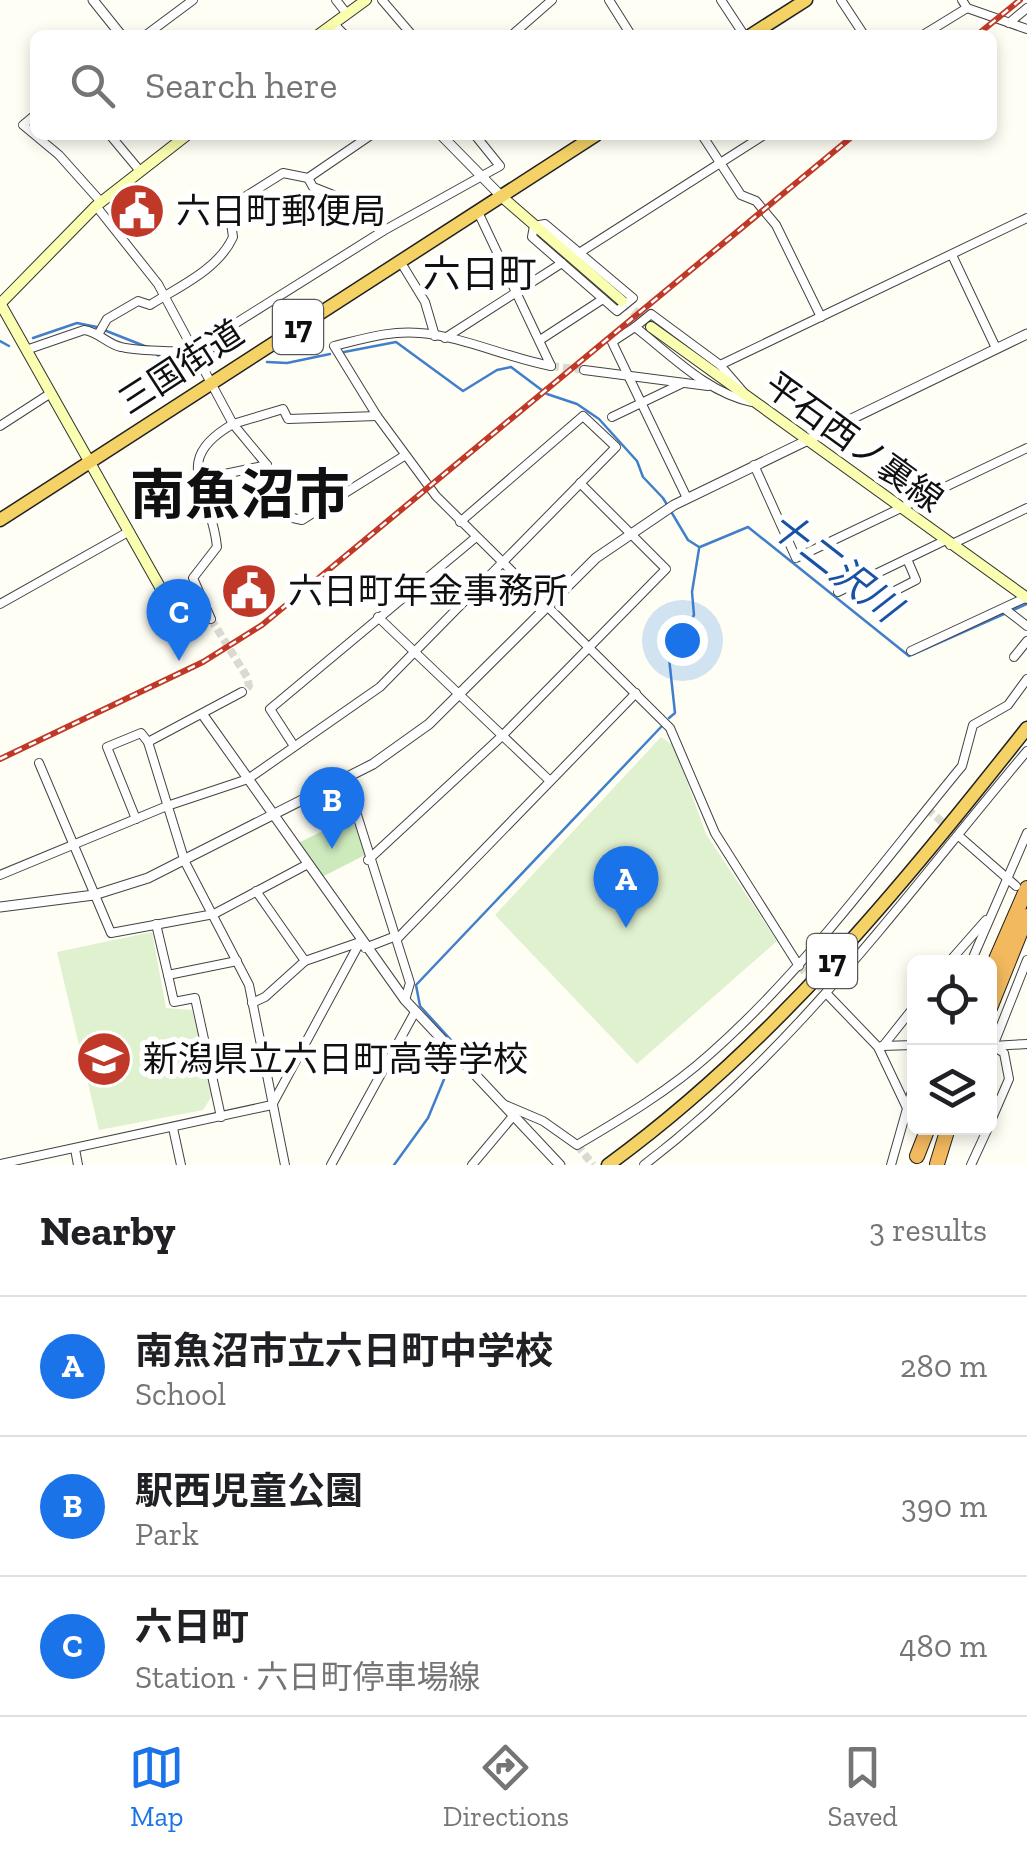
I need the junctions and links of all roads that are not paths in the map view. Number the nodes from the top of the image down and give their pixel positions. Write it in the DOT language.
graph roads {
  1 [pos="92,0"];
  2 [pos="193,0"];
  3 [pos="336,0"];
  4 [pos="366,0"];
  5 [pos="382,0"];
  6 [pos="552,0"];
  7 [pos="609,0"];
  8 [pos="721,0"];
  9 [pos="806,0"];
  10 [pos="841,0"];
  11 [pos="964,4"];
  12 [pos="1027,8"];
  13 [pos="347,14"];
  14 [pos="1009,23"];
  15 [pos="333,24"];
  16 [pos="1027,29"];
  17 [pos="117,30"];
  18 [pos="153,30"];
  19 [pos="325,30"];
  20 [pos="339,30"];
  21 [pos="408,30"];
  22 [pos="518,30"];
  23 [pos="628,30"];
  24 [pos="744,30"];
  25 [pos="756,30"];
  26 [pos="861,30"];
  27 [pos="930,30"];
  28 [pos="40,140"];
  29 [pos="114,140"];
  30 [pos="180,140"];
  31 [pos="363,140"];
  32 [pos="446,140"];
  33 [pos="479,140"];
  34 [pos="588,140"];
  35 [pos="705,140"];
  36 [pos="756,140"];
  37 [pos="720,163"];
  38 [pos="140,171"];
  39 [pos="482,177"];
  40 [pos="308,178"];
  41 [pos="500,196"];
  42 [pos="98,204"];
  43 [pos="477,211"];
  44 [pos="1027,218"];
  45 [pos="534,226"];
  46 [pos="382,230"];
  47 [pos="579,252"];
  48 [pos="952,255"];
  49 [pos="400,261"];
  50 [pos="562,264"];
  51 [pos="518,292"];
  52 [pos="164,296"];
  53 [pos="603,299"];
  54 [pos="622,301"];
  55 [pos="0,304"];
  56 [pos="821,317"];
  57 [pos="635,327"];
  58 [pos="652,327"];
  59 [pos="101,330"];
  60 [pos="1027,334"];
  61 [pos="434,336"];
  62 [pos="445,338"];
  63 [pos="540,340"];
  64 [pos="996,348"];
  65 [pos="26,350"];
  66 [pos="194,352"];
  67 [pos="720,365"];
  68 [pos="584,370"];
  69 [pos="629,375"];
  70 [pos="212,383"];
  71 [pos="683,383"];
  72 [pos="713,386"];
  73 [pos="50,393"];
  74 [pos="752,402"];
  75 [pos="642,404"];
  76 [pos="377,416"];
  77 [pos="612,416"];
  78 [pos="233,424"];
  79 [pos="0,426"];
  80 [pos="807,441"];
  81 [pos="1027,448"];
  82 [pos="404,456"];
  83 [pos="89,462"];
  84 [pos="267,464"];
  85 [pos="754,466"];
  86 [pos="201,478"];
  87 [pos="580,483"];
  88 [pos="687,498"];
  89 [pos="1027,508"];
  90 [pos="898,509"];
  91 [pos="0,520"];
  92 [pos="460,522"];
  93 [pos="128,532"];
  94 [pos="630,532"];
  95 [pos="475,538"];
  96 [pos="947,543"];
  97 [pos="907,559"];
  98 [pos="500,564"];
  99 [pos="838,592"];
  100 [pos="1027,597"];
  101 [pos="883,598"];
  102 [pos="169,603"];
  103 [pos="0,604"];
  104 [pos="545,607"];
  105 [pos="1005,609"];
  106 [pos="378,618"];
  107 [pos="211,620"];
  108 [pos="1027,626"];
  109 [pos="1027,641"];
  110 [pos="588,646"];
  111 [pos="911,651"];
  112 [pos="415,654"];
  113 [pos="1014,657"];
  114 [pos="1027,680"];
  115 [pos="242,692"];
  116 [pos="636,694"];
  117 [pos="458,695"];
  118 [pos="203,715"];
  119 [pos="1027,728"];
  120 [pos="502,736"];
  121 [pos="148,742"];
  122 [pos="294,746"];
  123 [pos="1027,751"];
  124 [pos="39,763"];
  125 [pos="248,779"];
  126 [pos="346,780"];
  127 [pos="550,781"];
  128 [pos="167,806"];
  129 [pos="276,816"];
  130 [pos="136,819"];
  131 [pos="1027,832"];
  132 [pos="960,837"];
  133 [pos="74,846"];
  134 [pos="368,860"];
  135 [pos="185,862"];
  136 [pos="308,864"];
  137 [pos="0,874"];
  138 [pos="1007,874"];
  139 [pos="1022,887"];
  140 [pos="256,891"];
  141 [pos="94,895"];
  142 [pos="0,907"];
  143 [pos="214,914"];
  144 [pos="989,916"];
  145 [pos="1027,916"];
  146 [pos="156,924"];
  147 [pos="396,937"];
  148 [pos="363,945"];
  149 [pos="956,955"];
  150 [pos="975,955"];
  151 [pos="997,955"];
  152 [pos="237,960"];
  153 [pos="1027,960"];
  154 [pos="305,961"];
  155 [pos="798,966"];
  156 [pos="168,976"];
  157 [pos="997,991"];
  158 [pos="828,996"];
  159 [pos="406,1000"];
  160 [pos="252,1003"];
  161 [pos="415,1012"];
  162 [pos="907,1014"];
  163 [pos="1027,1044"];
  164 [pos="907,1045"];
  165 [pos="991,1045"];
  166 [pos="881,1046"];
  167 [pos="997,1046"];
  168 [pos="997,1049"];
  169 [pos="504,1104"];
  170 [pos="997,1105"];
  171 [pos="272,1106"];
  172 [pos="907,1108"];
  173 [pos="514,1115"];
  174 [pos="222,1117"];
  175 [pos="173,1128"];
  176 [pos="925,1135"];
  177 [pos="946,1135"];
  178 [pos="984,1135"];
  179 [pos="75,1149"];
  180 [pos="917,1156"];
  181 [pos="0,1164"];
  182 [pos="937,1164"];
  183 [pos="78,1165"];
  184 [pos="181,1165"];
  185 [pos="285,1165"];
  186 [pos="331,1165"];
  187 [pos="472,1165"];
  188 [pos="560,1165"];
  189 [pos="608,1165"];
  190 [pos="644,1165"];
  191 [pos="891,1165"];
  192 [pos="971,1165"];
  1 -- 17 [label="street"];
  2 -- 18 [label="street"];
  3 -- 13 [label="street"];
  4 -- 13 [label="main road"];
  5 -- 21 [label="street"];
  6 -- 22 [label="street"];
  7 -- 23 [label="street"];
  8 -- 24 [label="street"];
  9 -- 25 [label="highway"];
  10 -- 26 [label="street"];
  11 -- 14 [label="street"];
  11 -- 27 [label="street"];
  12 -- 14 [label="street"];
  13 -- 15 [label="main road"];
  14 -- 16 [label="street"];
  15 -- 19 [label="main road"];
  15 -- 20 [label="street"];
  28 -- 42 [label="street"];
  29 -- 38 [label="street"];
  30 -- 38 [label="main road"];
  31 -- 40 [label="street"];
  32 -- 39 [label="street"];
  33 -- 39 [label="street"];
  34 -- 41 [label="highway, 三国街道 / 17"];
  35 -- 37 [label="street"];
  36 -- 37 [label="street"];
  37 -- 47 [label="street"];
  37 -- 56 [label="street"];
  38 -- 42 [label="main road"];
  39 -- 41 [label="street"];
  39 -- 46 [label="street"];
  40 -- 46 [label="street"];
  40 -- 52 [label="street"];
  41 -- 43 [label="highway, 三国街道 / 17"];
  41 -- 45 [label="main road"];
  42 -- 52 [label="street"];
  42 -- 55 [label="main road"];
  43 -- 49 [label="highway, 三国街道 / 17"];
  43 -- 51 [label="street"];
  44 -- 48 [label="street"];
  45 -- 47 [label="street"];
  45 -- 50 [label="street"];
  45 -- 54 [label="main road"];
  46 -- 66 [label="street"];
  47 -- 53 [label="street"];
  48 -- 56 [label="street"];
  48 -- 64 [label="street"];
  49 -- 61 [label="street"];
  49 -- 70 [label="highway, 三国街道 / 17"];
  50 -- 51 [label="street"];
  50 -- 53 [label="street"];
  51 -- 62 [label="street"];
  51 -- 63 [label="street"];
  52 -- 59 [label="street"];
  52 -- 66 [label="street"];
  53 -- 63 [label="street"];
  55 -- 65 [label="main road"];
  56 -- 67 [label="street"];
  57 -- 67 [label="street"];
  57 -- 69 [label="street"];
  57 -- 72 [label="street"];
  58 -- 74 [label="main road, 平石西ノ裏線"];
  59 -- 65 [label="street"];
  59 -- 66 [label="street"];
  60 -- 64 [label="street"];
  61 -- 62 [label="street"];
  61 -- 76 [label="street"];
  62 -- 63 [label="street"];
  64 -- 80 [label="street"];
  65 -- 73 [label="main road"];
  66 -- 70 [label="street"];
  67 -- 74 [label="street"];
  68 -- 69 [label="street"];
  69 -- 71 [label="street"];
  69 -- 75 [label="street"];
  70 -- 78 [label="street"];
  70 -- 83 [label="highway, 三国街道 / 17"];
  71 -- 72 [label="street"];
  71 -- 75 [label="street"];
  72 -- 74 [label="street"];
  73 -- 79 [label="street"];
  73 -- 83 [label="main road"];
  74 -- 80 [label="main road, 平石西ノ裏線"];
  75 -- 77 [label="street"];
  75 -- 88 [label="street"];
  76 -- 78 [label="street"];
  76 -- 82 [label="street"];
  78 -- 84 [label="street"];
  78 -- 86 [label="street"];
  80 -- 85 [label="street"];
  80 -- 90 [label="main road, 平石西ノ裏線"];
  81 -- 90 [label="street"];
  82 -- 84 [label="street"];
  82 -- 92 [label="street"];
  83 -- 91 [label="highway, 三国街道 / 17"];
  83 -- 93 [label="main road"];
  84 -- 86 [label="street"];
  85 -- 88 [label="street"];
  85 -- 90 [label="street"];
  86 -- 107 [label="street"];
  87 -- 92 [label="street"];
  87 -- 94 [label="street"];
  87 -- 98 [label="street"];
  88 -- 94 [label="street"];
  89 -- 96 [label="street"];
  90 -- 96 [label="main road, 平石西ノ裏線"];
  92 -- 95 [label="street"];
  93 -- 102 [label="main road"];
  93 -- 103 [label="street"];
  94 -- 104 [label="street"];
  94 -- 110 [label="street"];
  95 -- 98 [label="street"];
  95 -- 106 [label="street"];
  96 -- 97 [label="street"];
  96 -- 100 [label="main road, 平石西ノ裏線"];
  97 -- 99 [label="street"];
  97 -- 101 [label="street"];
  98 -- 104 [label="street"];
  98 -- 112 [label="street"];
  100 -- 105 [label="street"];
  104 -- 110 [label="street"];
  104 -- 117 [label="street"];
  105 -- 108 [label="street"];
  105 -- 111 [label="street"];
  106 -- 112 [label="street"];
  106 -- 122 [label="street"];
  109 -- 113 [label="street"];
  110 -- 116 [label="street"];
  110 -- 120 [label="street"];
  112 -- 117 [label="street"];
  112 -- 122 [label="street"];
  114 -- 155 [label="street"];
  115 -- 118 [label="street"];
  116 -- 127 [label="street"];
  116 -- 155 [label="street"];
  117 -- 120 [label="street"];
  117 -- 126 [label="street"];
  118 -- 121 [label="street"];
  118 -- 125 [label="street"];
  119 -- 189 [label="highway, 17"];
  120 -- 127 [label="street"];
  120 -- 134 [label="street"];
  121 -- 128 [label="street"];
  121 -- 130 [label="street"];
  122 -- 125 [label="street"];
  123 -- 132 [label="street"];
  124 -- 133 [label="street"];
  125 -- 128 [label="street"];
  125 -- 129 [label="street"];
  126 -- 129 [label="street"];
  126 -- 134 [label="street"];
  127 -- 147 [label="street"];
  128 -- 130 [label="street"];
  128 -- 135 [label="street"];
  129 -- 135 [label="street"];
  129 -- 136 [label="street"];
  130 -- 133 [label="street"];
  131 -- 138 [label="street"];
  132 -- 138 [label="street"];
  132 -- 158 [label="street"];
  133 -- 137 [label="street"];
  133 -- 141 [label="street"];
  134 -- 147 [label="street"];
  135 -- 141 [label="street"];
  135 -- 143 [label="street"];
  136 -- 140 [label="street"];
  136 -- 148 [label="street"];
  138 -- 139 [label="street"];
  138 -- 144 [label="street"];
  139 -- 151 [label="highway"];
  140 -- 143 [label="street"];
  140 -- 154 [label="street"];
  141 -- 142 [label="street"];
  141 -- 146 [label="street"];
  143 -- 146 [label="street"];
  143 -- 152 [label="street"];
  144 -- 149 [label="street"];
  144 -- 150 [label="street"];
  145 -- 157 [label="highway"];
  146 -- 156 [label="street"];
  147 -- 148 [label="street"];
  147 -- 159 [label="street"];
  148 -- 154 [label="street"];
  148 -- 159 [label="street"];
  148 -- 171 [label="street"];
  152 -- 156 [label="street"];
  152 -- 160 [label="street"];
  153 -- 165 [label="street"];
  154 -- 160 [label="street"];
  155 -- 169 [label="street"];
  156 -- 174 [label="street"];
  158 -- 166 [label="street"];
  158 -- 190 [label="street"];
  159 -- 161 [label="street"];
  160 -- 171 [label="street"];
  161 -- 169 [label="street"];
  161 -- 186 [label="street"];
  162 -- 166 [label="street"];
  163 -- 167 [label="street"];
  164 -- 166 [label="street"];
  166 -- 172 [label="street"];
  168 -- 170 [label="street"];
  169 -- 173 [label="street"];
  171 -- 174 [label="street"];
  171 -- 185 [label="street"];
  172 -- 191 [label="street"];
  173 -- 187 [label="street"];
  173 -- 188 [label="street"];
  174 -- 175 [label="street"];
  175 -- 179 [label="street"];
  175 -- 184 [label="street"];
  176 -- 180 [label="highway"];
  177 -- 182 [label="highway"];
  178 -- 192 [label="street"];
  179 -- 181 [label="street"];
  179 -- 183 [label="street"];
}
